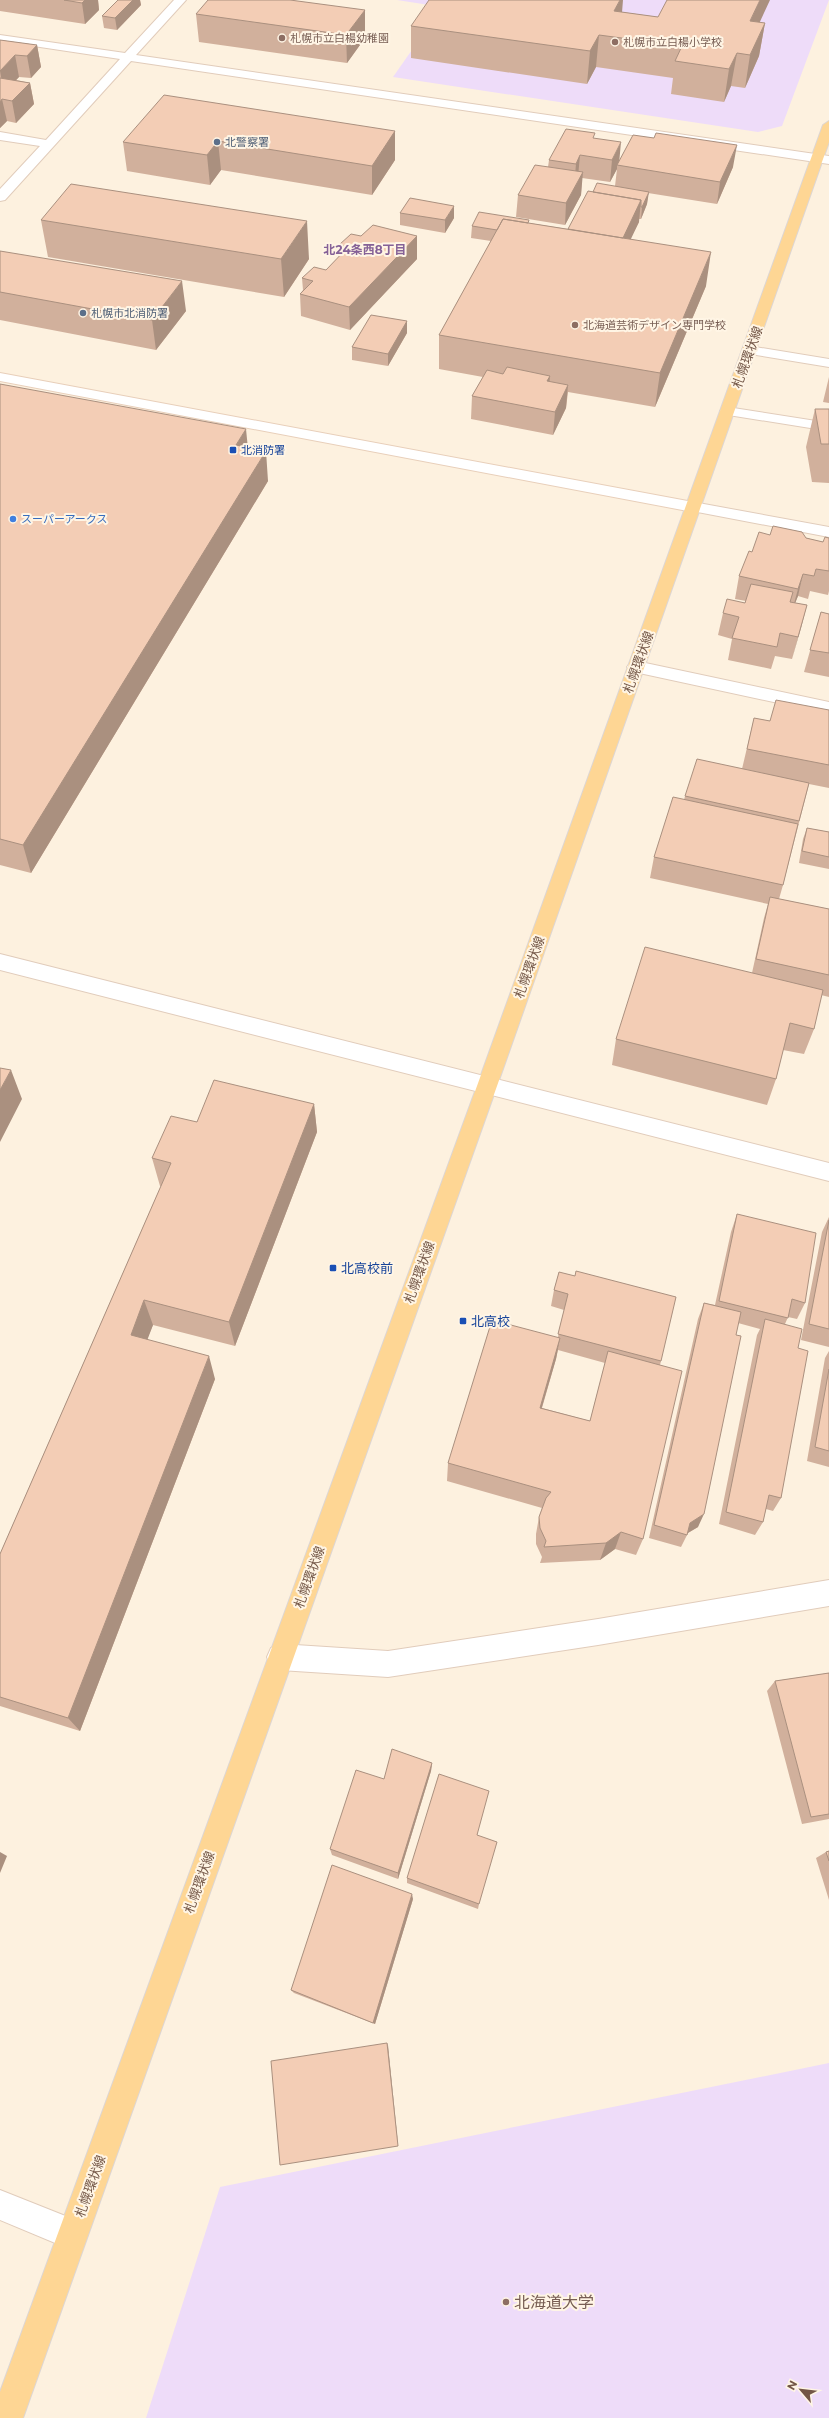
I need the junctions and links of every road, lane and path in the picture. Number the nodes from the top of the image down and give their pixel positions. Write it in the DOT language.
graph roads {
  1 [pos="180,0"];
  2 [pos="0,38"];
  3 [pos="129,57"];
  4 [pos="829,125"];
  5 [pos="0,136"];
  6 [pos="49,144"];
  7 [pos="823,159"];
  8 [pos="0,197"];
  9 [pos="749,350"];
  10 [pos="829,363"];
  11 [pos="0,377"];
  12 [pos="727,411"];
  13 [pos="829,427"];
  14 [pos="693,507"];
  15 [pos="829,532"];
  16 [pos="636,668"];
  17 [pos="829,708"];
  18 [pos="0,962"];
  19 [pos="486,1086"];
  20 [pos="829,1172"];
  21 [pos="829,1593"];
  22 [pos="280,1657"];
  23 [pos="0,2205"];
  24 [pos="72,2234"];
  25 [pos="7,2418"];
  1 -- 3 [label="street"];
  2 -- 3 [label="street"];
  3 -- 6 [label="street"];
  3 -- 7 [label="street"];
  4 -- 7 [label="main road, 札幌環状線"];
  5 -- 6 [label="street"];
  6 -- 8 [label="street"];
  7 -- 9 [label="main road, 札幌環状線"];
  9 -- 10 [label="street"];
  9 -- 12 [label="main road, 札幌環状線"];
  11 -- 14 [label="street"];
  12 -- 13 [label="street"];
  12 -- 14 [label="main road, 札幌環状線"];
  14 -- 15 [label="street"];
  14 -- 16 [label="main road, 札幌環状線"];
  16 -- 17 [label="street"];
  16 -- 19 [label="main road, 札幌環状線"];
  18 -- 19 [label="street"];
  19 -- 20 [label="street"];
  19 -- 22 [label="main road, 札幌環状線"];
  21 -- 22 [label="street"];
  22 -- 24 [label="main road, 札幌環状線"];
  23 -- 24 [label="street"];
  24 -- 25 [label="main road, 札幌環状線"];
}
